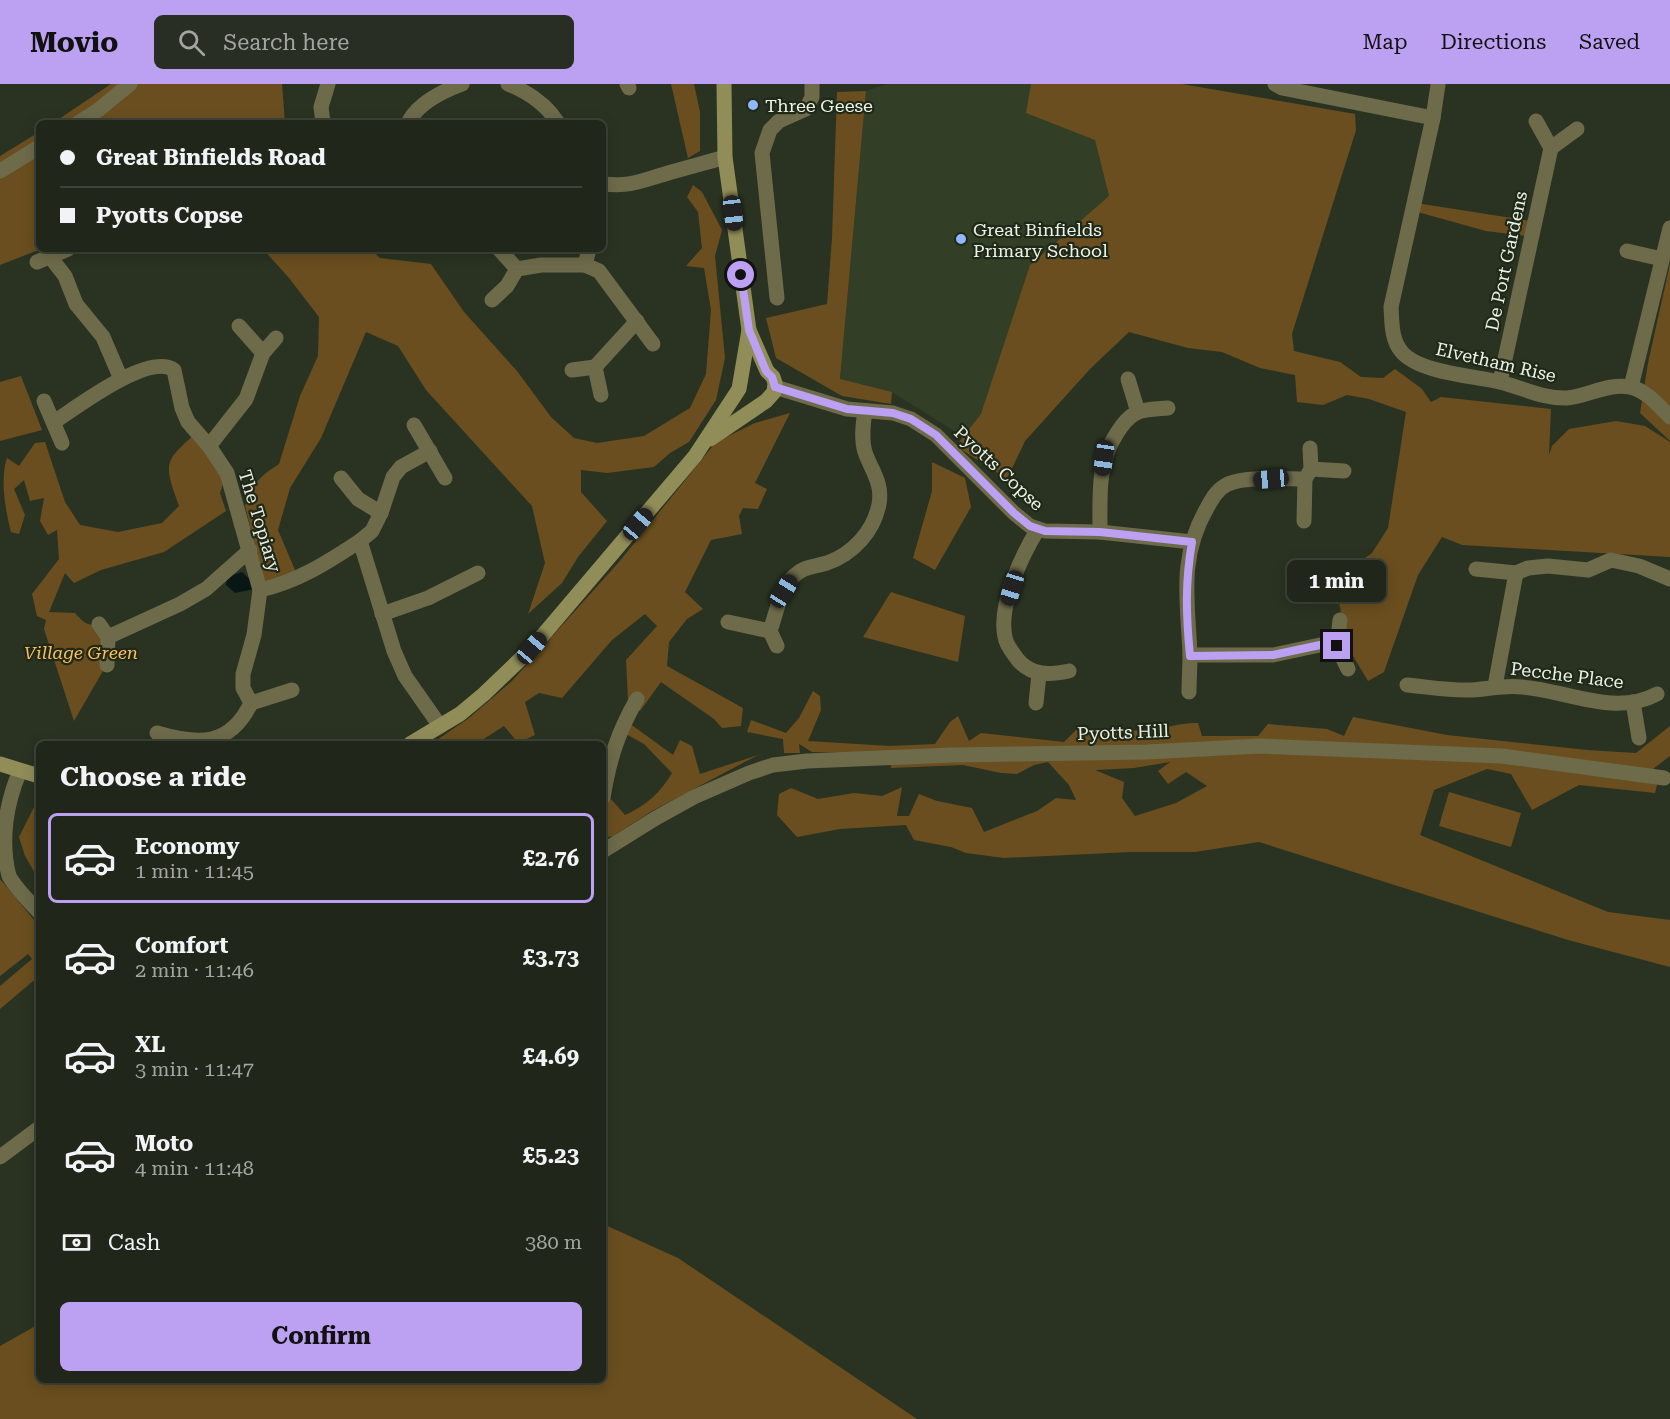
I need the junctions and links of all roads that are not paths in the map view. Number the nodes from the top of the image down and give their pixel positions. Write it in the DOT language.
graph roads {
  1 [pos="130,84"];
  2 [pos="328,84"];
  3 [pos="462,84"];
  4 [pos="724,84"];
  5 [pos="813,84"];
  6 [pos="1275,84"];
  7 [pos="1438,85"];
  8 [pos="518,86"];
  9 [pos="445,87"];
  10 [pos="1433,118"];
  11 [pos="83,120"];
  12 [pos="323,120"];
  13 [pos="411,120"];
  14 [pos="556,120"];
  15 [pos="1536,122"];
  16 [pos="1577,129"];
  17 [pos="1551,148"];
  18 [pos="36,149"];
  19 [pos="725,157"];
  20 [pos="0,171"];
  21 [pos="606,188"];
  22 [pos="1670,228"];
  23 [pos="1627,251"];
  24 [pos="61,252"];
  25 [pos="502,252"];
  26 [pos="588,252"];
  27 [pos="1662,260"];
  28 [pos="585,265"];
  29 [pos="517,268"];
  30 [pos="777,298"];
  31 [pos="492,300"];
  32 [pos="637,321"];
  33 [pos="239,326"];
  34 [pos="749,330"];
  35 [pos="276,338"];
  36 [pos="653,344"];
  37 [pos="263,353"];
  38 [pos="595,367"];
  39 [pos="572,370"];
  40 [pos="766,371"];
  41 [pos="121,379"];
  42 [pos="1128,379"];
  43 [pos="741,382"];
  44 [pos="1500,382"];
  45 [pos="1631,387"];
  46 [pos="601,395"];
  47 [pos="769,396"];
  48 [pos="44,401"];
  49 [pos="1168,408"];
  50 [pos="865,411"];
  51 [pos="1138,412"];
  52 [pos="1670,417"];
  53 [pos="54,422"];
  54 [pos="414,425"];
  55 [pos="705,442"];
  56 [pos="62,444"];
  57 [pos="209,446"];
  58 [pos="1310,448"];
  59 [pos="430,451"];
  60 [pos="1344,471"];
  61 [pos="1308,474"];
  62 [pos="341,478"];
  63 [pos="445,478"];
  64 [pos="381,513"];
  65 [pos="1304,521"];
  66 [pos="1038,529"];
  67 [pos="1100,532"];
  68 [pos="360,541"];
  69 [pos="1192,542"];
  70 [pos="250,550"];
  71 [pos="1476,569"];
  72 [pos="478,573"];
  73 [pos="1516,573"];
  74 [pos="1670,579"];
  75 [pos="260,590"];
  76 [pos="382,614"];
  77 [pos="1340,620"];
  78 [pos="728,622"];
  79 [pos="99,624"];
  80 [pos="770,631"];
  81 [pos="108,637"];
  82 [pos="777,646"];
  83 [pos="1337,646"];
  84 [pos="1190,656"];
  85 [pos="107,665"];
  86 [pos="1348,669"];
  87 [pos="1069,671"];
  88 [pos="1039,674"];
  89 [pos="1407,685"];
  90 [pos="1495,686"];
  91 [pos="292,690"];
  92 [pos="1189,692"];
  93 [pos="1657,694"];
  94 [pos="637,699"];
  95 [pos="1633,702"];
  96 [pos="251,703"];
  97 [pos="1036,703"];
  98 [pos="440,726"];
  99 [pos="157,733"];
  100 [pos="1639,738"];
  101 [pos="415,741"];
  102 [pos="0,764"];
  103 [pos="20,771"];
  104 [pos="36,775"];
  105 [pos="1664,778"];
  106 [pos="606,779"];
  107 [pos="606,849"];
  108 [pos="36,908"];
  109 [pos="36,1130"];
  110 [pos="0,1157"];
  1 -- 11 [label="street"];
  2 -- 12 [label="street"];
  3 -- 9 [label="street"];
  4 -- 19 [label="street"];
  5 -- 30 [label="street"];
  6 -- 10 [label="street"];
  7 -- 10 [label="street, Elvetham Rise"];
  8 -- 14 [label="street"];
  9 -- 13 [label="street"];
  10 -- 44 [label="street, Elvetham Rise"];
  15 -- 17 [label="street"];
  16 -- 17 [label="street"];
  17 -- 44 [label="street, De Port Gardens"];
  18 -- 20 [label="street"];
  19 -- 21 [label="street"];
  19 -- 34 [label="street"];
  22 -- 27 [label="street"];
  23 -- 27 [label="street"];
  24 -- 41 [label="street"];
  25 -- 29 [label="street"];
  26 -- 28 [label="street"];
  27 -- 45 [label="street"];
  28 -- 29 [label="street"];
  28 -- 32 [label="street"];
  29 -- 31 [label="street"];
  32 -- 36 [label="street"];
  32 -- 38 [label="street"];
  33 -- 37 [label="street"];
  34 -- 40 [label="street"];
  34 -- 43 [label="street"];
  35 -- 37 [label="street"];
  37 -- 57 [label="street"];
  38 -- 39 [label="street"];
  38 -- 46 [label="street"];
  40 -- 43 [label="street"];
  40 -- 47 [label="street"];
  41 -- 53 [label="street, The Topiary"];
  41 -- 57 [label="street, The Topiary"];
  42 -- 51 [label="street"];
  43 -- 47 [label="street"];
  43 -- 55 [label="street"];
  44 -- 45 [label="street, Elvetham Rise"];
  45 -- 52 [label="street"];
  47 -- 50 [label="street, Pyotts Copse"];
  47 -- 55 [label="street"];
  48 -- 53 [label="street"];
  49 -- 51 [label="street"];
  50 -- 66 [label="street, Pyotts Copse"];
  50 -- 80 [label="street"];
  51 -- 67 [label="street"];
  53 -- 56 [label="street"];
  54 -- 59 [label="street"];
  55 -- 98 [label="street"];
  57 -- 70 [label="street, The Topiary"];
  58 -- 61 [label="street"];
  59 -- 63 [label="street"];
  59 -- 64 [label="street"];
  60 -- 61 [label="street"];
  61 -- 65 [label="street"];
  61 -- 69 [label="street"];
  62 -- 64 [label="street"];
  64 -- 68 [label="street"];
  66 -- 67 [label="street, Pyotts Copse"];
  66 -- 88 [label="street, Pyotts Copse"];
  67 -- 69 [label="street, Pyotts Copse"];
  68 -- 75 [label="street, The Topiary"];
  68 -- 76 [label="street"];
  69 -- 84 [label="street"];
  70 -- 75 [label="street, The Topiary"];
  70 -- 81 [label="street"];
  71 -- 73 [label="street"];
  72 -- 76 [label="street"];
  73 -- 74 [label="street"];
  73 -- 90 [label="street, Pecche Place"];
  75 -- 96 [label="street"];
  76 -- 98 [label="street"];
  77 -- 83 [label="street"];
  78 -- 80 [label="street"];
  79 -- 81 [label="street"];
  80 -- 82 [label="street"];
  81 -- 85 [label="street"];
  83 -- 84 [label="street"];
  83 -- 86 [label="street"];
  84 -- 92 [label="street"];
  87 -- 88 [label="street"];
  88 -- 97 [label="street"];
  89 -- 90 [label="street, Pecche Place"];
  90 -- 95 [label="street, Pecche Place"];
  91 -- 96 [label="street"];
  93 -- 95 [label="street, Pecche Place"];
  94 -- 106 [label="street"];
  95 -- 100 [label="street, Pecche Place"];
  96 -- 99 [label="street"];
  98 -- 101 [label="street"];
  102 -- 103 [label="street"];
  103 -- 104 [label="street"];
  103 -- 108 [label="street"];
  105 -- 107 [label="street, Pyotts Hill"];
  109 -- 110 [label="street"];
}
